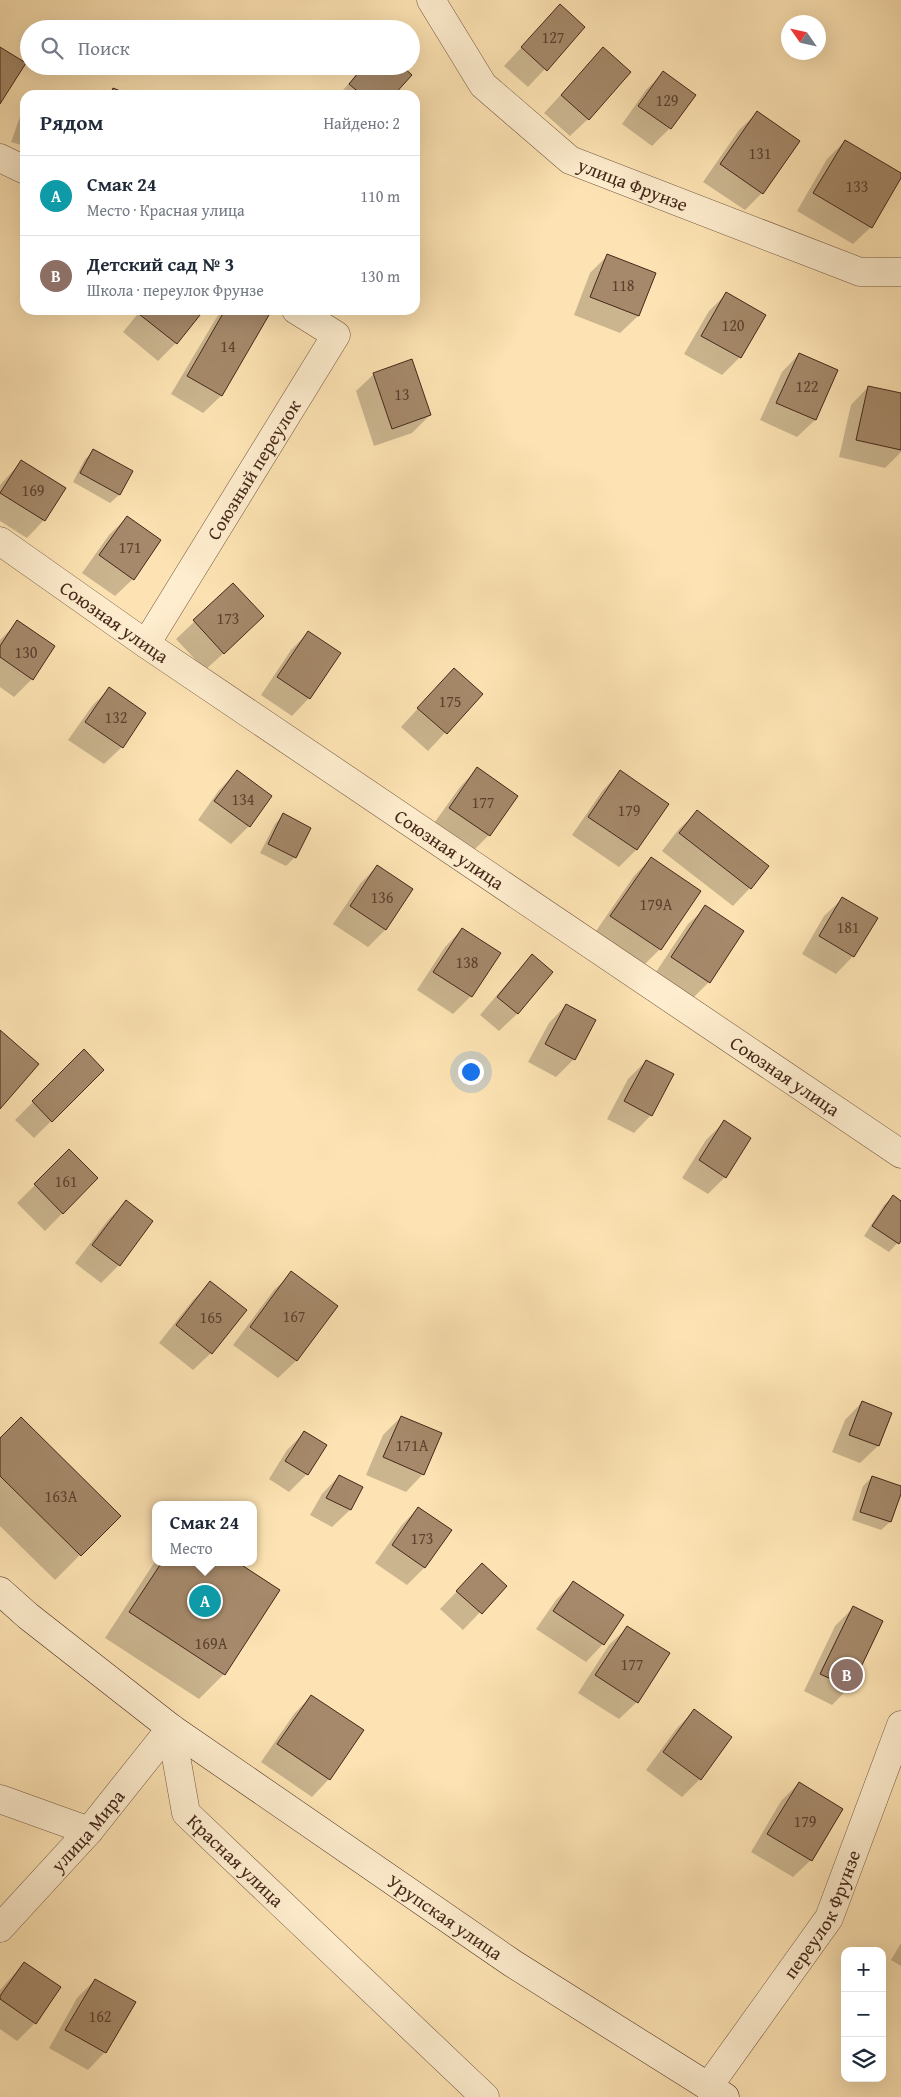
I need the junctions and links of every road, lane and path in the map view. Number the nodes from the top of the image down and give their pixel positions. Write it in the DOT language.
graph roads {
  1 [pos="431,0"];
  2 [pos="0,158"];
  3 [pos="20,168"];
  4 [pos="901,272"];
  5 [pos="304,315"];
  6 [pos="0,541"];
  7 [pos="146,644"];
  8 [pos="901,1154"];
  9 [pos="0,1591"];
  10 [pos="901,1725"];
  11 [pos="171,1728"];
  12 [pos="0,1799"];
  13 [pos="89,1831"];
  14 [pos="0,1928"];
  15 [pos="717,2092"];
  16 [pos="485,2097"];
  1 -- 4 [label="street, улица Фрунзе"];
  2 -- 3 [label="street"];
  5 -- 7 [label="street, Союзный переулок"];
  6 -- 7 [label="street, Союзная улица"];
  7 -- 8 [label="street, Союзная улица"];
  9 -- 11 [label="street"];
  10 -- 15 [label="street, переулок Фрунзе"];
  11 -- 13 [label="street, улица Мира"];
  11 -- 15 [label="street, Урупская улица"];
  11 -- 16 [label="street, Красная улица"];
  12 -- 13 [label="street"];
  13 -- 14 [label="street, улица Мира"];
}
